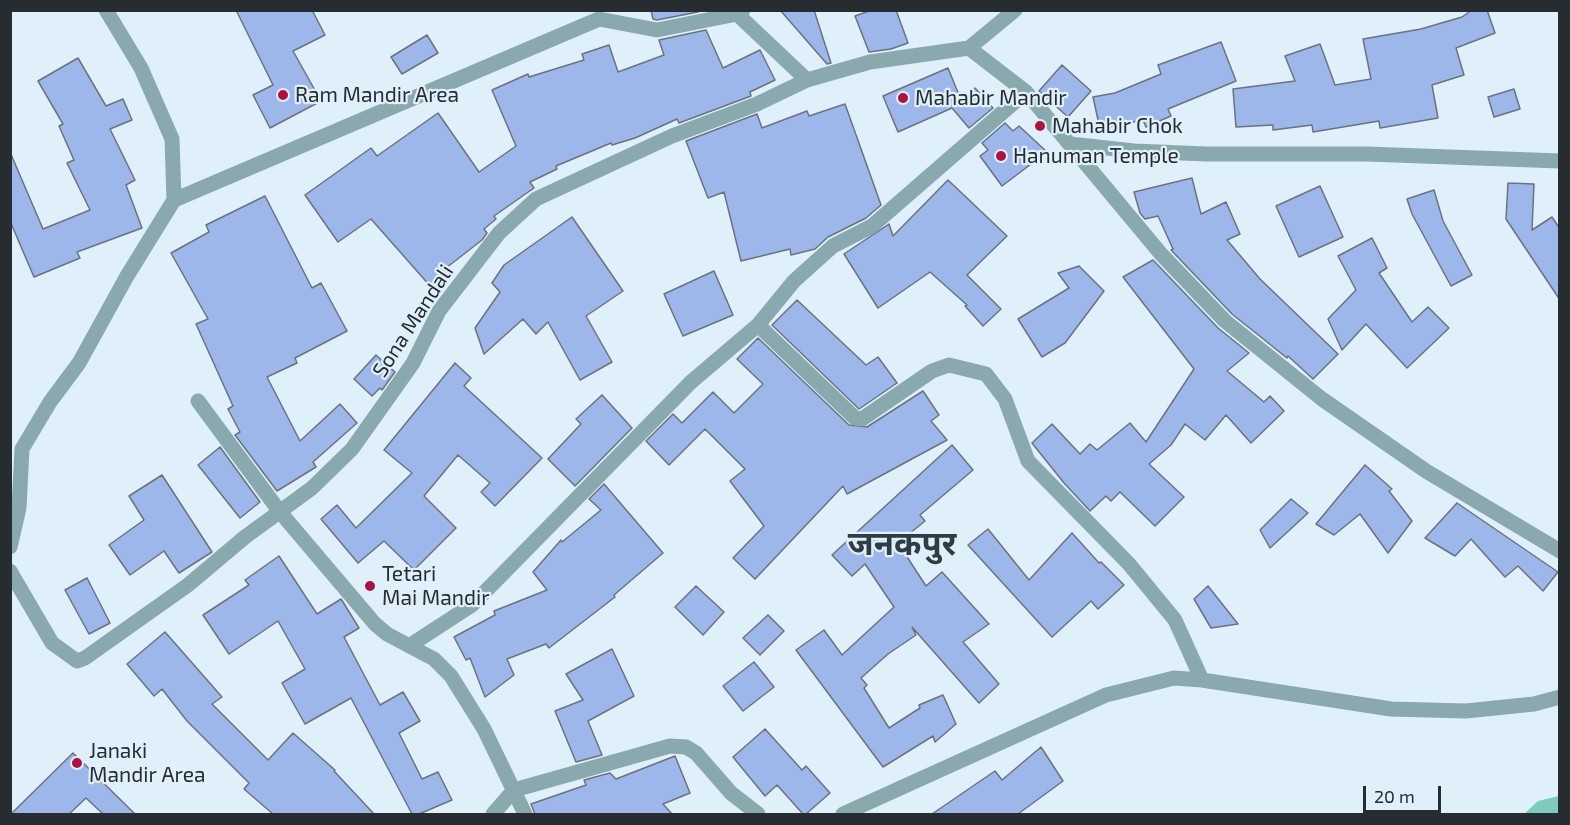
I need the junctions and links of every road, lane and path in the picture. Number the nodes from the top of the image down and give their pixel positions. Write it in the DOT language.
graph roads {
  1 [pos="106,10"];
  2 [pos="1015,10"];
  3 [pos="740,12"];
  4 [pos="596,15"];
  5 [pos="969,48"];
  6 [pos="807,80"];
  7 [pos="1026,92"];
  8 [pos="1070,144"];
  9 [pos="1560,161"];
  10 [pos="174,200"];
  11 [pos="758,325"];
  12 [pos="198,401"];
  13 [pos="280,512"];
  14 [pos="10,547"];
  15 [pos="1560,551"];
  16 [pos="10,571"];
  17 [pos="409,646"];
  18 [pos="1202,680"];
  19 [pos="1560,697"];
  20 [pos="514,790"];
  21 [pos="493,814"];
  22 [pos="525,814"];
  23 [pos="758,814"];
  24 [pos="843,814"];
  1 -- 10 [label="street"];
  2 -- 5 [label="street"];
  3 -- 4 [label="street"];
  3 -- 6 [label="street"];
  4 -- 10 [label="street"];
  5 -- 6 [label="street, Sona Mandali"];
  5 -- 7 [label="street"];
  6 -- 13 [label="street, Sona Mandali"];
  7 -- 8 [label="street"];
  7 -- 11 [label="street"];
  8 -- 9 [label="street"];
  8 -- 15 [label="street"];
  10 -- 14 [label="street"];
  11 -- 17 [label="street"];
  11 -- 18 [label="street"];
  12 -- 13 [label="street"];
  13 -- 16 [label="street, Sona Mandali"];
  13 -- 17 [label="street"];
  17 -- 20 [label="street"];
  18 -- 19 [label="street"];
  18 -- 24 [label="street"];
  20 -- 21 [label="street"];
  20 -- 22 [label="street"];
  20 -- 23 [label="street"];
}
